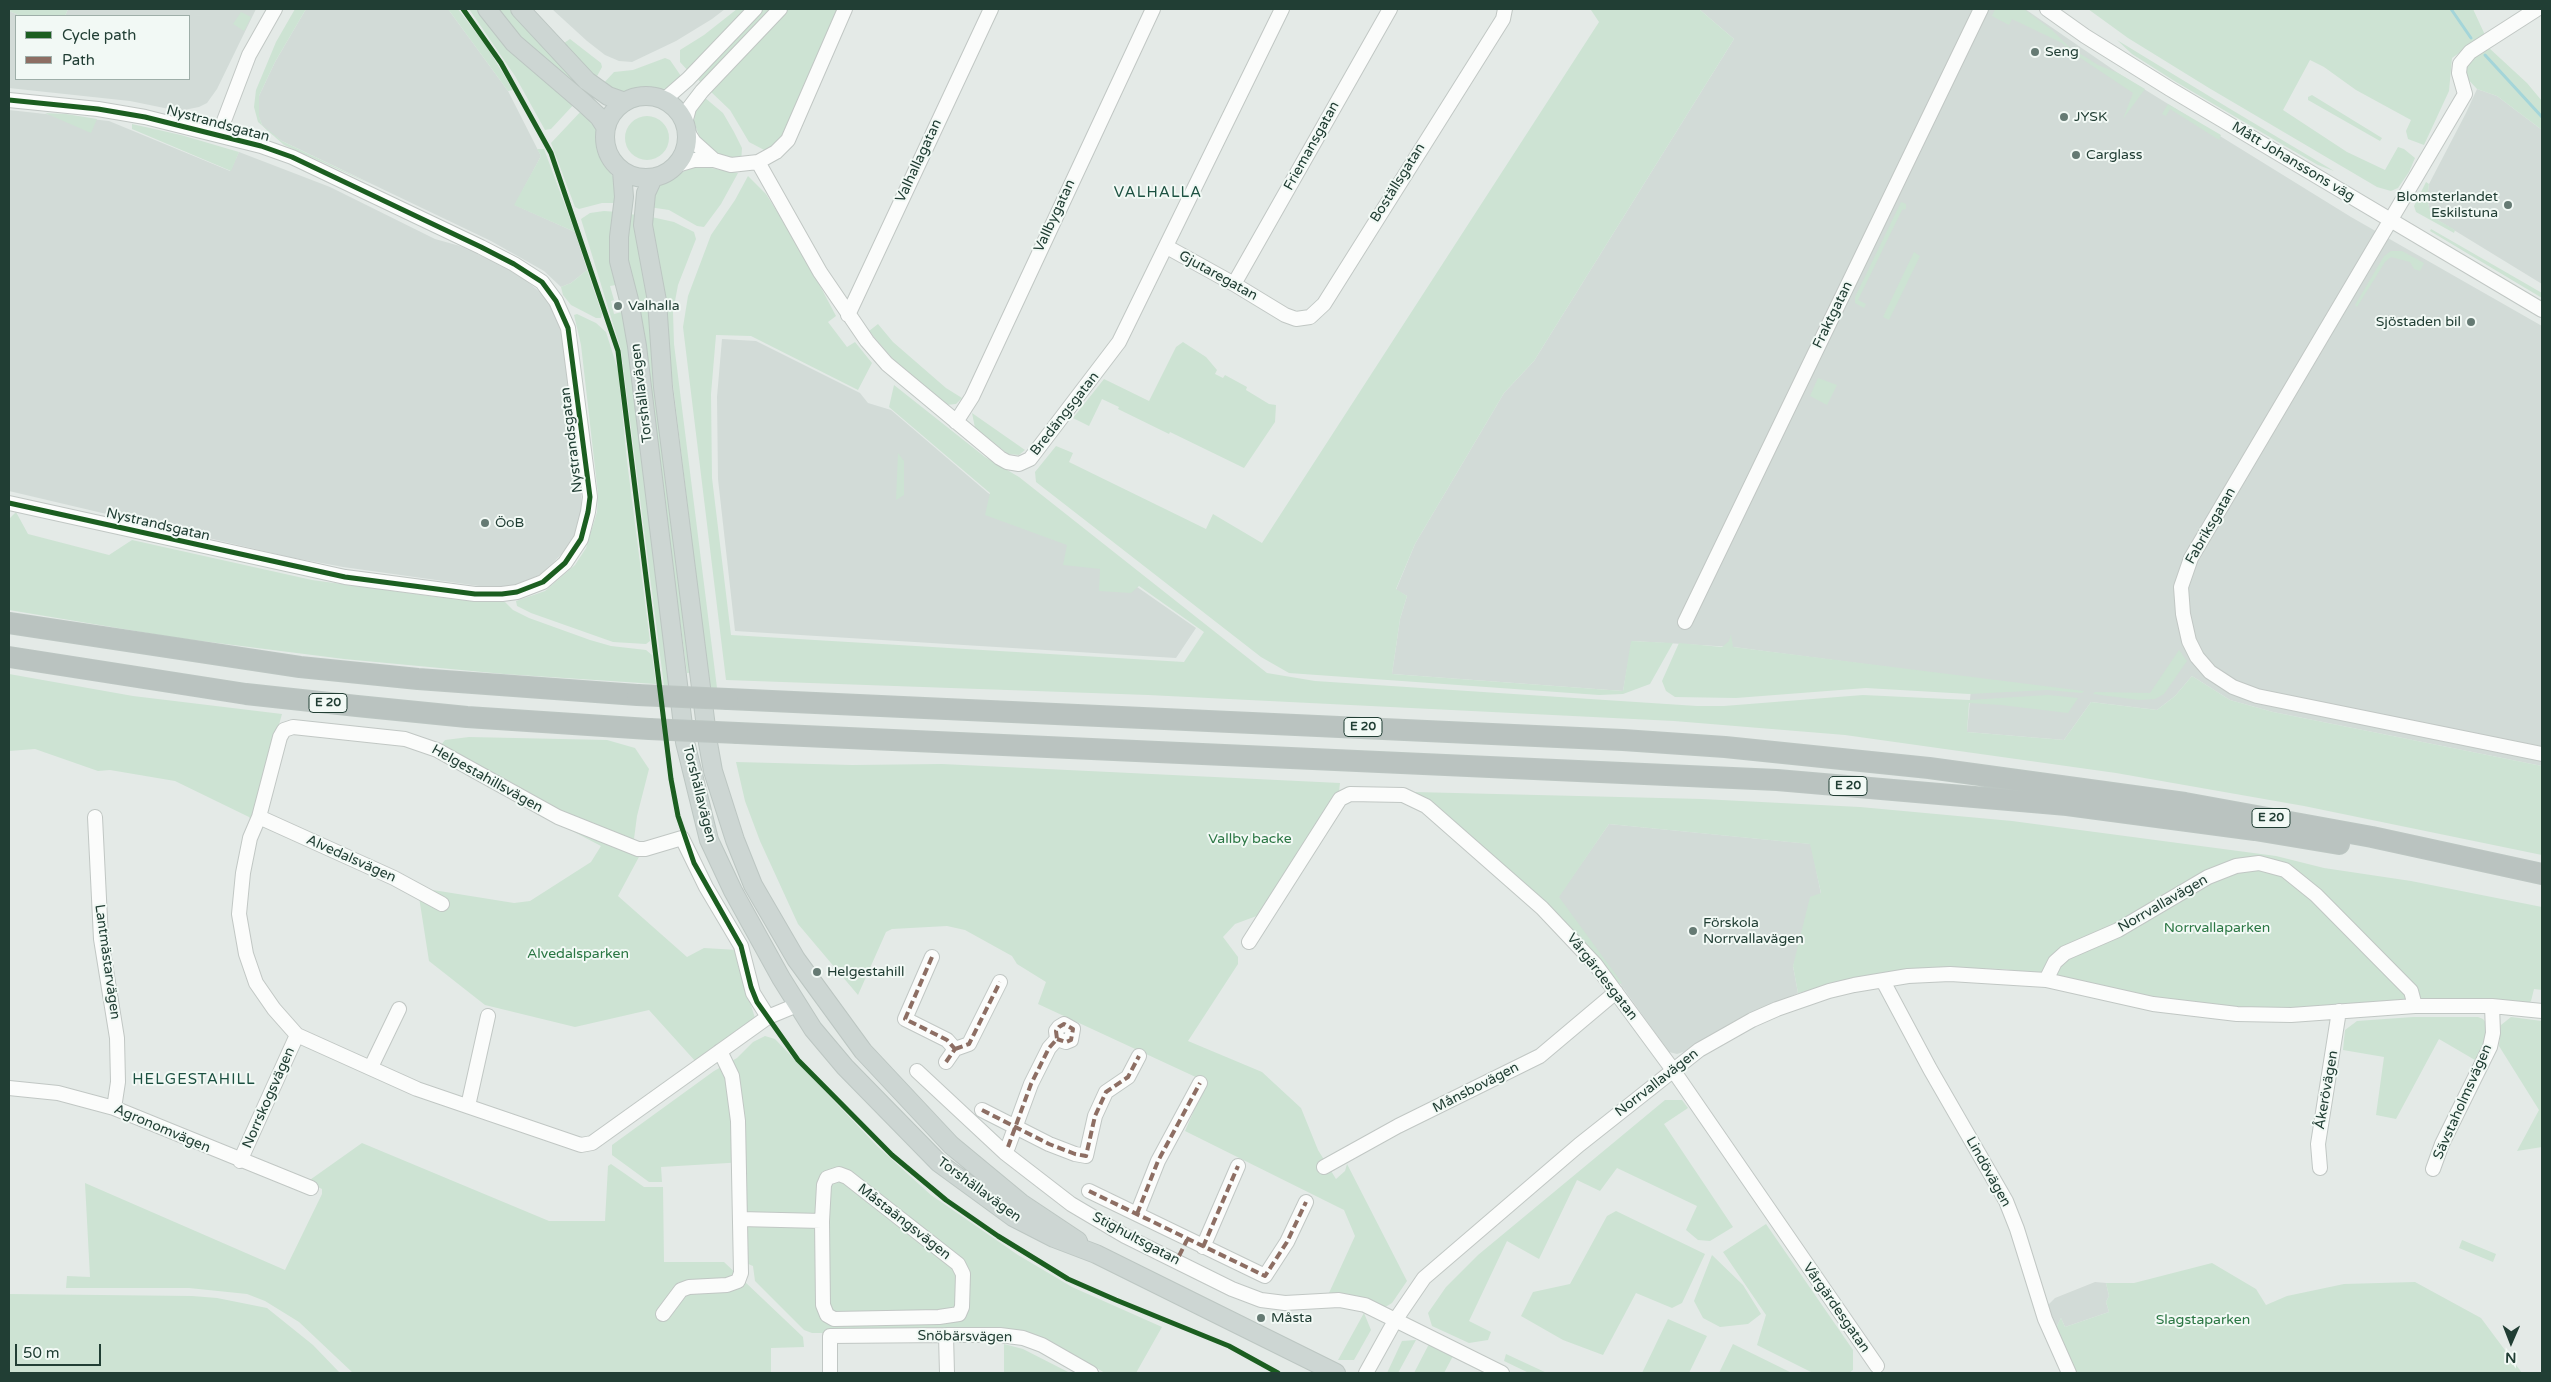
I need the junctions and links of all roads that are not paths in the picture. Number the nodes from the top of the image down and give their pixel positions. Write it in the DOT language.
graph roads {
  1 [pos="276,9"];
  2 [pos="487,9"];
  3 [pos="520,9"];
  4 [pos="754,9"];
  5 [pos="780,9"];
  6 [pos="845,9"];
  7 [pos="991,9"];
  8 [pos="1152,9"];
  9 [pos="1282,9"];
  10 [pos="1390,9"];
  11 [pos="1505,9"];
  12 [pos="1980,9"];
  13 [pos="2047,9"];
  14 [pos="2537,9"];
  15 [pos="9,100"];
  16 [pos="664,100"];
  17 [pos="624,102"];
  18 [pos="686,127"];
  19 [pos="606,128"];
  20 [pos="219,134"];
  21 [pos="714,160"];
  22 [pos="758,162"];
  23 [pos="677,165"];
  24 [pos="622,171"];
  25 [pos="653,178"];
  26 [pos="2390,220"];
  27 [pos="1166,247"];
  28 [pos="1234,284"];
  29 [pos="1270,306"];
  30 [pos="2542,310"];
  31 [pos="848,314"];
  32 [pos="956,422"];
  33 [pos="9,503"];
  34 [pos="1685,622"];
  35 [pos="9,623"];
  36 [pos="9,657"];
  37 [pos="2542,754"];
  38 [pos="95,817"];
  39 [pos="260,817"];
  40 [pos="2542,874"];
  41 [pos="2542,885"];
  42 [pos="442,904"];
  43 [pos="1250,942"];
  44 [pos="932,957"];
  45 [pos="2046,980"];
  46 [pos="1884,981"];
  47 [pos="1000,982"];
  48 [pos="817,989"];
  49 [pos="1616,992"];
  50 [pos="797,1005"];
  51 [pos="2415,1006"];
  52 [pos="2492,1006"];
  53 [pos="399,1009"];
  54 [pos="2339,1011"];
  55 [pos="2542,1011"];
  56 [pos="488,1016"];
  57 [pos="768,1017"];
  58 [pos="297,1035"];
  59 [pos="1057,1038"];
  60 [pos="955,1049"];
  61 [pos="720,1051"];
  62 [pos="1139,1056"];
  63 [pos="946,1062"];
  64 [pos="370,1067"];
  65 [pos="1673,1070"];
  66 [pos="916,1071"];
  67 [pos="1200,1083"];
  68 [pos="9,1088"];
  69 [pos="468,1106"];
  70 [pos="114,1108"];
  71 [pos="982,1110"];
  72 [pos="1016,1127"];
  73 [pos="1008,1147"];
  74 [pos="240,1161"];
  75 [pos="1238,1166"];
  76 [pos="1324,1167"];
  77 [pos="2320,1168"];
  78 [pos="2433,1169"];
  79 [pos="311,1188"];
  80 [pos="1090,1191"];
  81 [pos="1306,1202"];
  82 [pos="1137,1214"];
  83 [pos="740,1219"];
  84 [pos="822,1221"];
  85 [pos="1187,1240"];
  86 [pos="1203,1247"];
  87 [pos="1096,1254"];
  88 [pos="1179,1256"];
  89 [pos="663,1314"];
  90 [pos="1396,1320"];
  91 [pos="946,1335"];
  92 [pos="1877,1366"];
  93 [pos="830,1373"];
  94 [pos="947,1373"];
  95 [pos="1091,1373"];
  96 [pos="1336,1373"];
  97 [pos="1366,1373"];
  98 [pos="1502,1373"];
  99 [pos="2069,1373"];
  1 -- 20 [label="street, Nystrandsgatan"];
  2 -- 19 [label="main road"];
  3 -- 17 [label="main road"];
  4 -- 16 [label="street"];
  5 -- 18 [label="street"];
  6 -- 22 [label="street"];
  7 -- 31 [label="street, Valhallagatan"];
  8 -- 32 [label="street, Vallbygatan"];
  9 -- 27 [label="street, Bredängsgatan"];
  10 -- 28 [label="street, Friemansgatan"];
  11 -- 29 [label="street, Boställsgatan"];
  12 -- 34 [label="street, Fraktgatan"];
  13 -- 26 [label="street, Mått Johanssons väg"];
  14 -- 26 [label="street, Fabriksgatan"];
  15 -- 20 [label="street, Nystrandsgatan"];
  16 -- 17 [label="main road"];
  16 -- 18 [label="main road"];
  17 -- 19 [label="main road"];
  18 -- 21 [label="street"];
  18 -- 23 [label="main road"];
  19 -- 24 [label="main road"];
  20 -- 33 [label="street, Nystrandsgatan"];
  21 -- 22 [label="street"];
  21 -- 23 [label="street"];
  22 -- 31 [label="street, Bredängsgatan"];
  23 -- 25 [label="main road"];
  24 -- 25 [label="main road"];
  24 -- 50 [label="main road, Torshällavägen"];
  25 -- 48 [label="main road, Torshällavägen"];
  26 -- 30 [label="street, Mått Johanssons väg"];
  26 -- 37 [label="street, Fabriksgatan"];
  27 -- 28 [label="street, Gjutaregatan"];
  27 -- 32 [label="street, Bredängsgatan"];
  28 -- 29 [label="street, Gjutaregatan"];
  31 -- 32 [label="street, Bredängsgatan"];
  35 -- 40 [label="highway, E 20, bridge"];
  36 -- 41 [label="highway, E 20, bridge"];
  38 -- 70 [label="street, Lantmästarvägen"];
  39 -- 42 [label="street, Alvedalsvägen"];
  39 -- 57 [label="street, Helgestahillsvägen"];
  39 -- 58 [label="street, Helgestahillsvägen"];
  43 -- 49 [label="street, Vårgärdesgatan"];
  44 -- 60 [label="street"];
  45 -- 46 [label="street, Norrvallavägen"];
  45 -- 51 [label="street, Norrvallavägen"];
  45 -- 54 [label="street, Norrvallavägen"];
  46 -- 65 [label="street, Norrvallavägen"];
  46 -- 99 [label="street, Lindövägen"];
  47 -- 60 [label="street"];
  48 -- 50 [label="main road"];
  48 -- 87 [label="main road, Torshällavägen"];
  49 -- 65 [label="street, Vårgärdesgatan"];
  49 -- 76 [label="street, Månsbovägen"];
  50 -- 57 [label="street, Helgestahillsvägen"];
  50 -- 87 [label="main road, Torshällavägen"];
  51 -- 52 [label="street, Norrvallavägen"];
  51 -- 54 [label="street, Norrvallavägen"];
  52 -- 55 [label="street, Norrvallavägen"];
  52 -- 78 [label="street, Sävstaholmsvägen"];
  53 -- 64 [label="street"];
  54 -- 77 [label="street, Åkerövägen"];
  56 -- 69 [label="street"];
  57 -- 61 [label="street, Helgestahillsvägen"];
  58 -- 64 [label="street, Helgestahillsvägen"];
  58 -- 74 [label="street, Norrskogsvägen"];
  59 -- 72 [label="street"];
  60 -- 63 [label="street"];
  61 -- 69 [label="street, Helgestahillsvägen"];
  61 -- 83 [label="street"];
  62 -- 72 [label="street"];
  64 -- 69 [label="street, Helgestahillsvägen"];
  65 -- 90 [label="street, Norrvallavägen"];
  65 -- 92 [label="street, Vårgärdesgatan"];
  66 -- 90 [label="street, Stighultsgatan"];
  67 -- 82 [label="street"];
  68 -- 70 [label="street, Agronomvägen"];
  70 -- 74 [label="street, Agronomvägen"];
  71 -- 72 [label="street"];
  72 -- 73 [label="street"];
  74 -- 79 [label="street, Agronomvägen"];
  75 -- 86 [label="street"];
  80 -- 82 [label="street"];
  81 -- 86 [label="street"];
  82 -- 85 [label="street"];
  83 -- 84 [label="street"];
  83 -- 89 [label="street"];
  84 -- 84 [label="street, Måstaängsvägen"];
  85 -- 86 [label="street"];
  85 -- 88 [label="street"];
  87 -- 96 [label="main road, Torshällavägen"];
  90 -- 97 [label="street, Norrvallavägen"];
  90 -- 98 [label="street, Stighultsgatan"];
  91 -- 93 [label="street, Snöbärsvägen"];
  91 -- 94 [label="street"];
  91 -- 95 [label="street, Snöbärsvägen"];
}
